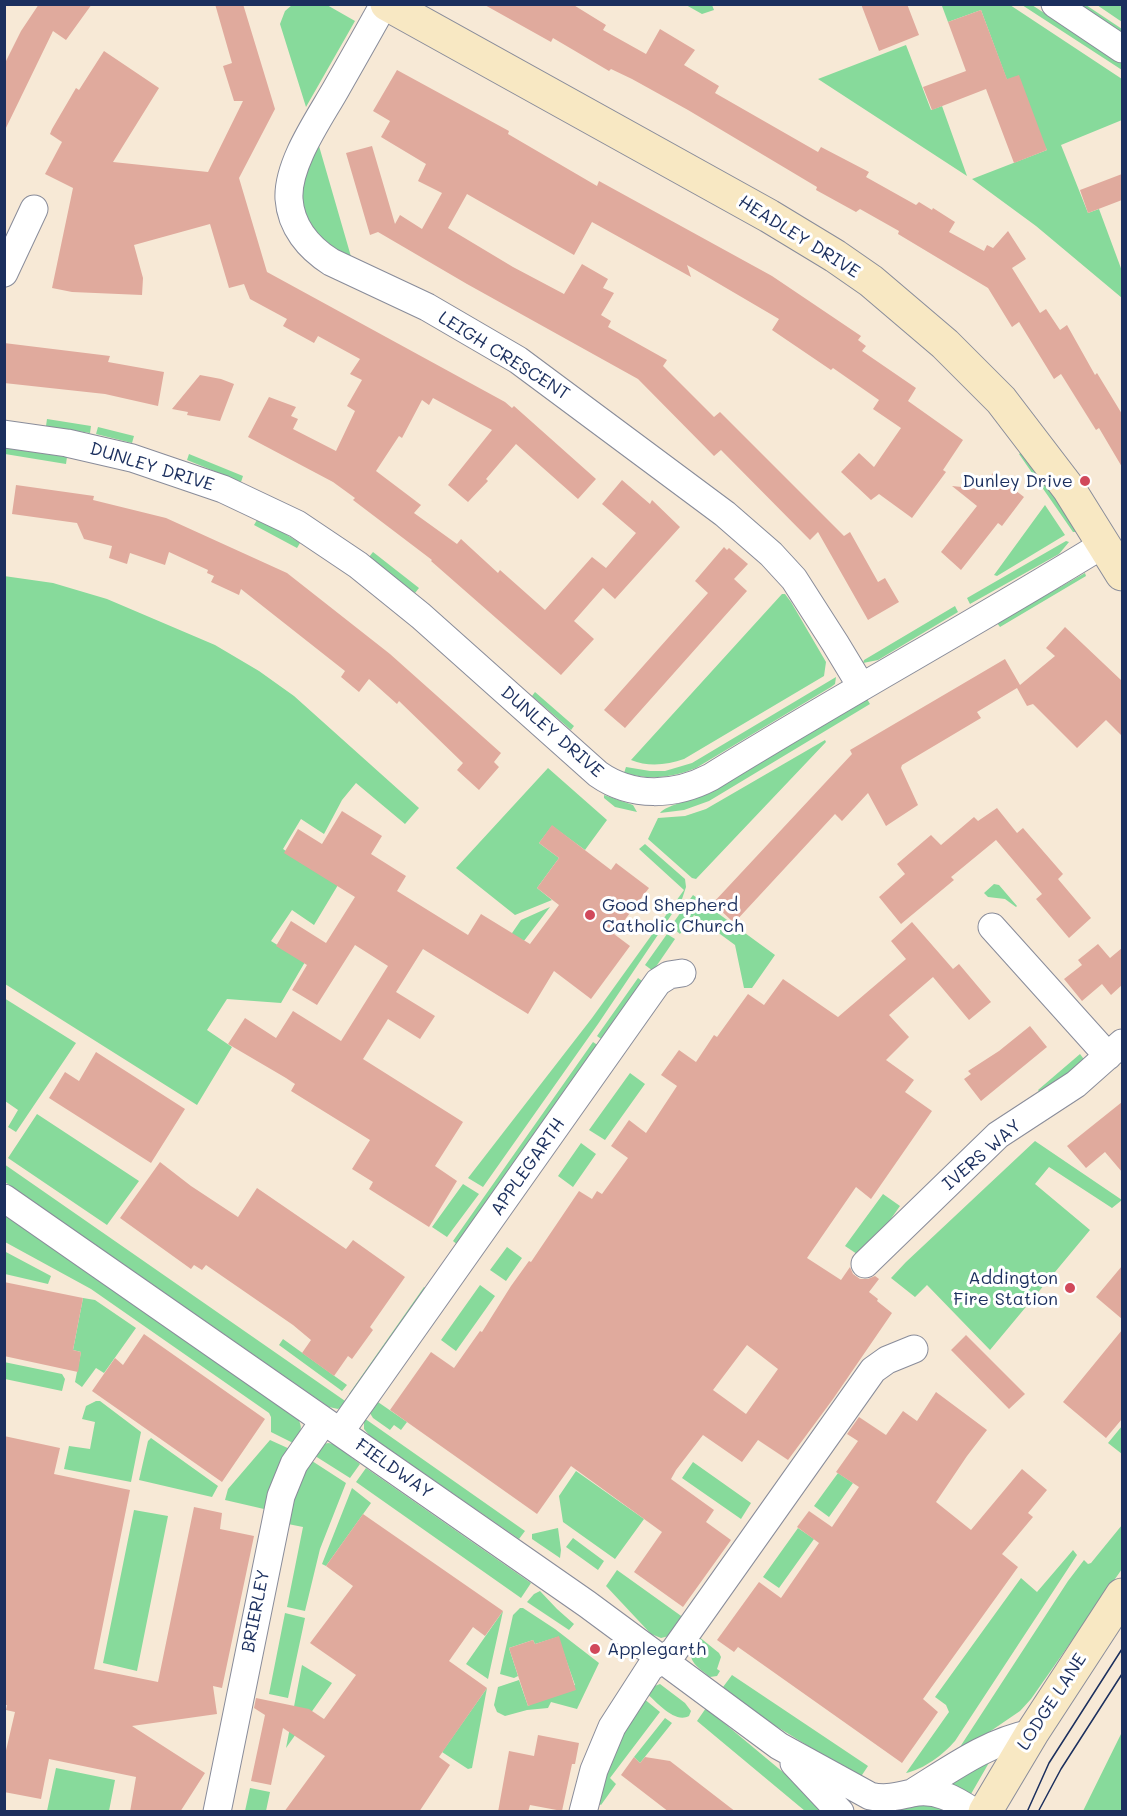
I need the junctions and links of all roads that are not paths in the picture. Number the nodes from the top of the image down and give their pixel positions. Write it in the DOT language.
graph roads {
  1 [pos="385,4"];
  2 [pos="1055,4"];
  3 [pos="1122,49"];
  4 [pos="34,209"];
  5 [pos="4,273"];
  6 [pos="4,434"];
  7 [pos="1104,544"];
  8 [pos="1122,574"];
  9 [pos="861,686"];
  10 [pos="992,927"];
  11 [pos="682,973"];
  12 [pos="1115,1050"];
  13 [pos="4,1198"];
  14 [pos="865,1264"];
  15 [pos="914,1349"];
  16 [pos="332,1426"];
  17 [pos="1122,1595"];
  18 [pos="662,1659"];
  19 [pos="1032,1733"];
  20 [pos="779,1746"];
  21 [pos="912,1793"];
  22 [pos="217,1812"];
  23 [pos="583,1812"];
  24 [pos="840,1812"];
  25 [pos="974,1812"];
  26 [pos="986,1812"];
  1 -- 7 [label="street, HEADLEY DRIVE"];
  1 -- 9 [label="street, LEIGH CRESCENT"];
  2 -- 3 [label="street"];
  4 -- 5 [label="street"];
  6 -- 9 [label="street, DUNLEY DRIVE"];
  7 -- 8 [label="street, HEADLEY DRIVE"];
  7 -- 9 [label="street, DUNLEY DRIVE"];
  10 -- 12 [label="street, IVERS WAY"];
  11 -- 16 [label="street, APPLEGARTH"];
  12 -- 14 [label="street, IVERS WAY"];
  13 -- 16 [label="street, FIELDWAY"];
  15 -- 18 [label="street"];
  16 -- 18 [label="street, FIELDWAY"];
  16 -- 22 [label="street, BRIERLEY"];
  17 -- 19 [label="street, LODGE LANE"];
  18 -- 20 [label="street, FIELDWAY"];
  18 -- 23 [label="street"];
  19 -- 21 [label="street, FIELDWAY"];
  19 -- 26 [label="street, LODGE LANE"];
  20 -- 21 [label="street, FIELDWAY"];
  20 -- 24 [label="street, FIELDWAY"];
  21 -- 25 [label="street, FIELDWAY"];
}
